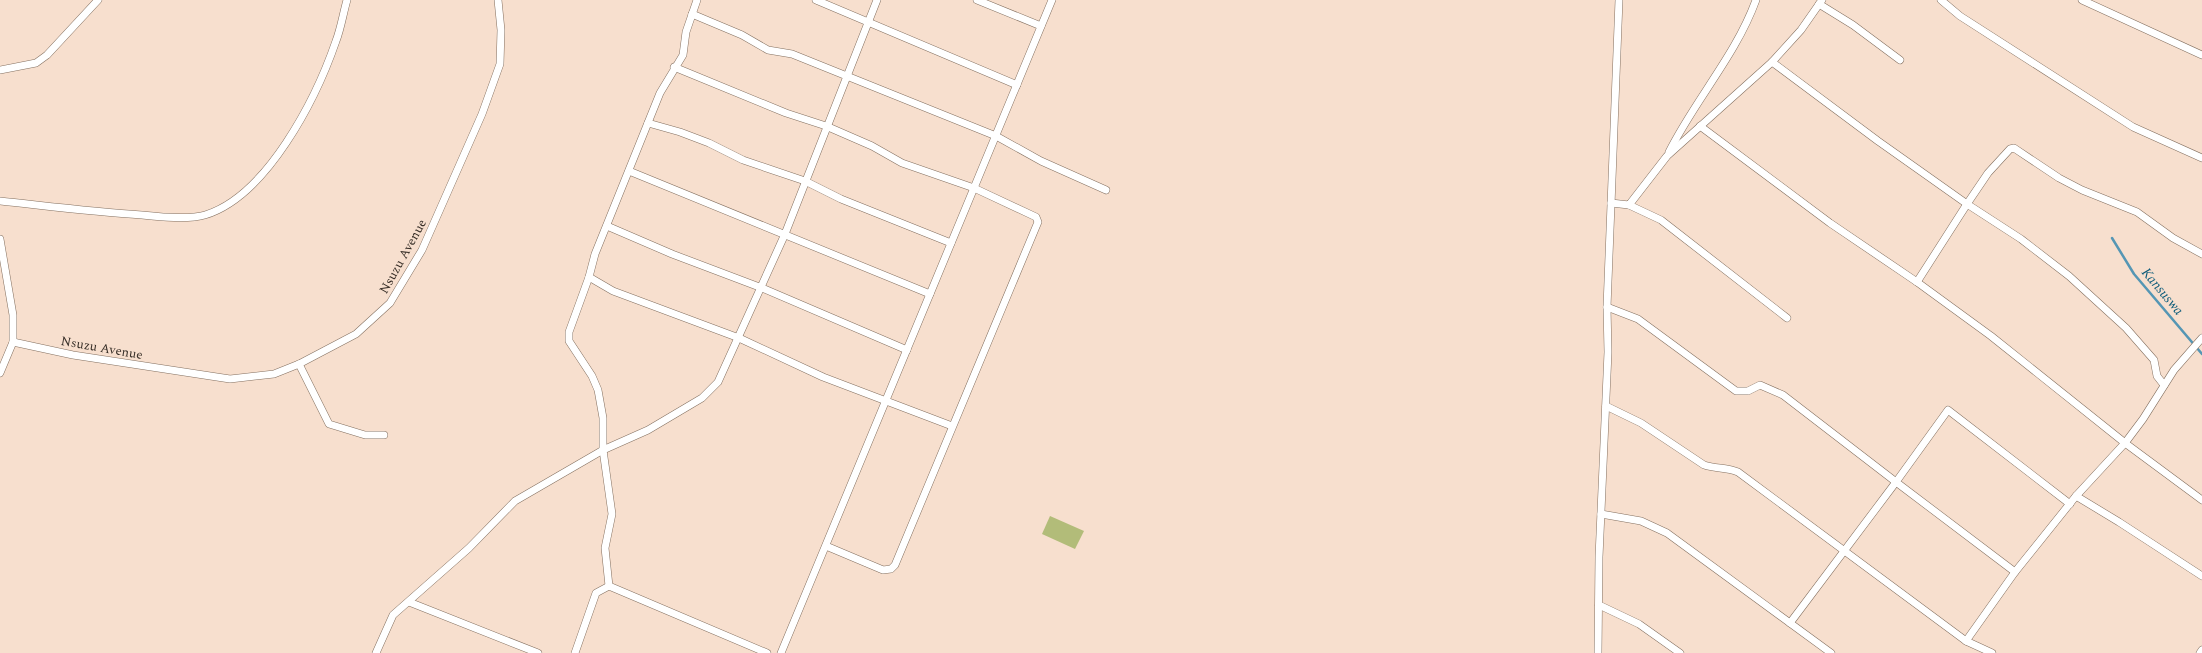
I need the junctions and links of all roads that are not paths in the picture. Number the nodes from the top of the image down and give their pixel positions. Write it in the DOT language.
graph roads {
  1 [pos="98,0"];
  2 [pos="347,0"];
  3 [pos="498,0"];
  4 [pos="697,0"];
  5 [pos="816,0"];
  6 [pos="877,0"];
  7 [pos="977,0"];
  8 [pos="1052,0"];
  9 [pos="1619,0"];
  10 [pos="1756,0"];
  11 [pos="1941,0"];
  12 [pos="2082,0"];
  13 [pos="1820,2"];
  14 [pos="692,14"];
  15 [pos="868,21"];
  16 [pos="1041,26"];
  17 [pos="2202,55"];
  18 [pos="1900,60"];
  19 [pos="1772,62"];
  20 [pos="674,67"];
  21 [pos="0,70"];
  22 [pos="846,76"];
  23 [pos="1017,85"];
  24 [pos="648,123"];
  25 [pos="826,126"];
  26 [pos="1700,126"];
  27 [pos="996,136"];
  28 [pos="1667,156"];
  29 [pos="2202,158"];
  30 [pos="629,171"];
  31 [pos="806,181"];
  32 [pos="974,188"];
  33 [pos="1106,190"];
  34 [pos="0,200"];
  35 [pos="1611,202"];
  36 [pos="1967,204"];
  37 [pos="1630,205"];
  38 [pos="607,226"];
  39 [pos="785,234"];
  40 [pos="0,239"];
  41 [pos="951,244"];
  42 [pos="2202,254"];
  43 [pos="589,277"];
  44 [pos="1917,282"];
  45 [pos="762,288"];
  46 [pos="930,294"];
  47 [pos="1607,307"];
  48 [pos="1787,318"];
  49 [pos="739,338"];
  50 [pos="13,342"];
  51 [pos="2200,342"];
  52 [pos="907,350"];
  53 [pos="300,364"];
  54 [pos="0,373"];
  55 [pos="2164,385"];
  56 [pos="886,401"];
  57 [pos="1606,406"];
  58 [pos="952,426"];
  59 [pos="384,434"];
  60 [pos="2125,443"];
  61 [pos="603,450"];
  62 [pos="1896,482"];
  63 [pos="2076,496"];
  64 [pos="2202,500"];
  65 [pos="2070,504"];
  66 [pos="1601,514"];
  67 [pos="826,546"];
  68 [pos="1843,552"];
  69 [pos="2015,572"];
  70 [pos="2202,576"];
  71 [pos="609,586"];
  72 [pos="408,602"];
  73 [pos="1599,605"];
  74 [pos="1790,623"];
  75 [pos="1966,641"];
  76 [pos="2202,650"];
  77 [pos="1827,652"];
  78 [pos="376,653"];
  79 [pos="538,653"];
  80 [pos="575,653"];
  81 [pos="767,653"];
  82 [pos="780,653"];
  83 [pos="1598,653"];
  84 [pos="1680,653"];
  85 [pos="1992,653"];
  86 [pos="2200,653"];
  1 -- 21 [label="street"];
  2 -- 34 [label="street"];
  3 -- 53 [label="street, Nsuzu Avenue"];
  4 -- 14 [label="street"];
  5 -- 15 [label="street"];
  6 -- 15 [label="street"];
  7 -- 16 [label="street"];
  8 -- 16 [label="street"];
  9 -- 35 [label="street"];
  10 -- 28 [label="street"];
  11 -- 29 [label="street"];
  12 -- 17 [label="street"];
  13 -- 18 [label="street"];
  13 -- 19 [label="street"];
  14 -- 20 [label="street"];
  14 -- 22 [label="street"];
  15 -- 22 [label="street"];
  15 -- 23 [label="street"];
  16 -- 23 [label="street"];
  19 -- 26 [label="street"];
  19 -- 36 [label="street"];
  20 -- 24 [label="street"];
  20 -- 25 [label="street"];
  22 -- 25 [label="street"];
  22 -- 27 [label="street"];
  23 -- 27 [label="street"];
  24 -- 30 [label="street"];
  24 -- 31 [label="street"];
  25 -- 31 [label="street"];
  25 -- 32 [label="street"];
  26 -- 28 [label="street"];
  26 -- 44 [label="street"];
  27 -- 32 [label="street"];
  27 -- 33 [label="street"];
  28 -- 37 [label="street"];
  30 -- 38 [label="street"];
  30 -- 39 [label="street"];
  31 -- 39 [label="street"];
  31 -- 41 [label="street"];
  32 -- 41 [label="street"];
  32 -- 58 [label="street"];
  35 -- 37 [label="street"];
  35 -- 47 [label="street"];
  36 -- 42 [label="street"];
  36 -- 44 [label="street"];
  36 -- 55 [label="street"];
  37 -- 48 [label="street"];
  38 -- 43 [label="street"];
  38 -- 45 [label="street"];
  39 -- 45 [label="street"];
  39 -- 46 [label="street"];
  40 -- 50 [label="street"];
  41 -- 46 [label="street"];
  43 -- 49 [label="street"];
  43 -- 61 [label="street"];
  44 -- 60 [label="street"];
  45 -- 49 [label="street"];
  45 -- 52 [label="street"];
  46 -- 52 [label="street"];
  47 -- 57 [label="street"];
  47 -- 62 [label="street"];
  49 -- 56 [label="street"];
  49 -- 61 [label="street"];
  50 -- 53 [label="street, Nsuzu Avenue"];
  50 -- 54 [label="street"];
  51 -- 55 [label="street"];
  52 -- 56 [label="street"];
  53 -- 59 [label="street"];
  55 -- 60 [label="street"];
  56 -- 58 [label="street"];
  56 -- 67 [label="street"];
  57 -- 66 [label="street"];
  57 -- 68 [label="street"];
  58 -- 67 [label="street"];
  60 -- 63 [label="street"];
  60 -- 64 [label="street"];
  61 -- 71 [label="street"];
  61 -- 72 [label="street"];
  62 -- 65 [label="street"];
  62 -- 68 [label="street"];
  62 -- 69 [label="street"];
  63 -- 65 [label="street"];
  63 -- 70 [label="street"];
  65 -- 69 [label="street"];
  66 -- 73 [label="street"];
  66 -- 74 [label="street"];
  67 -- 82 [label="street"];
  68 -- 74 [label="street"];
  68 -- 75 [label="street"];
  69 -- 75 [label="street"];
  71 -- 80 [label="street"];
  71 -- 81 [label="street"];
  72 -- 78 [label="street"];
  72 -- 79 [label="street"];
  73 -- 83 [label="street"];
  73 -- 84 [label="street"];
  74 -- 77 [label="street"];
  75 -- 85 [label="street"];
  76 -- 86 [label="street"];
}
